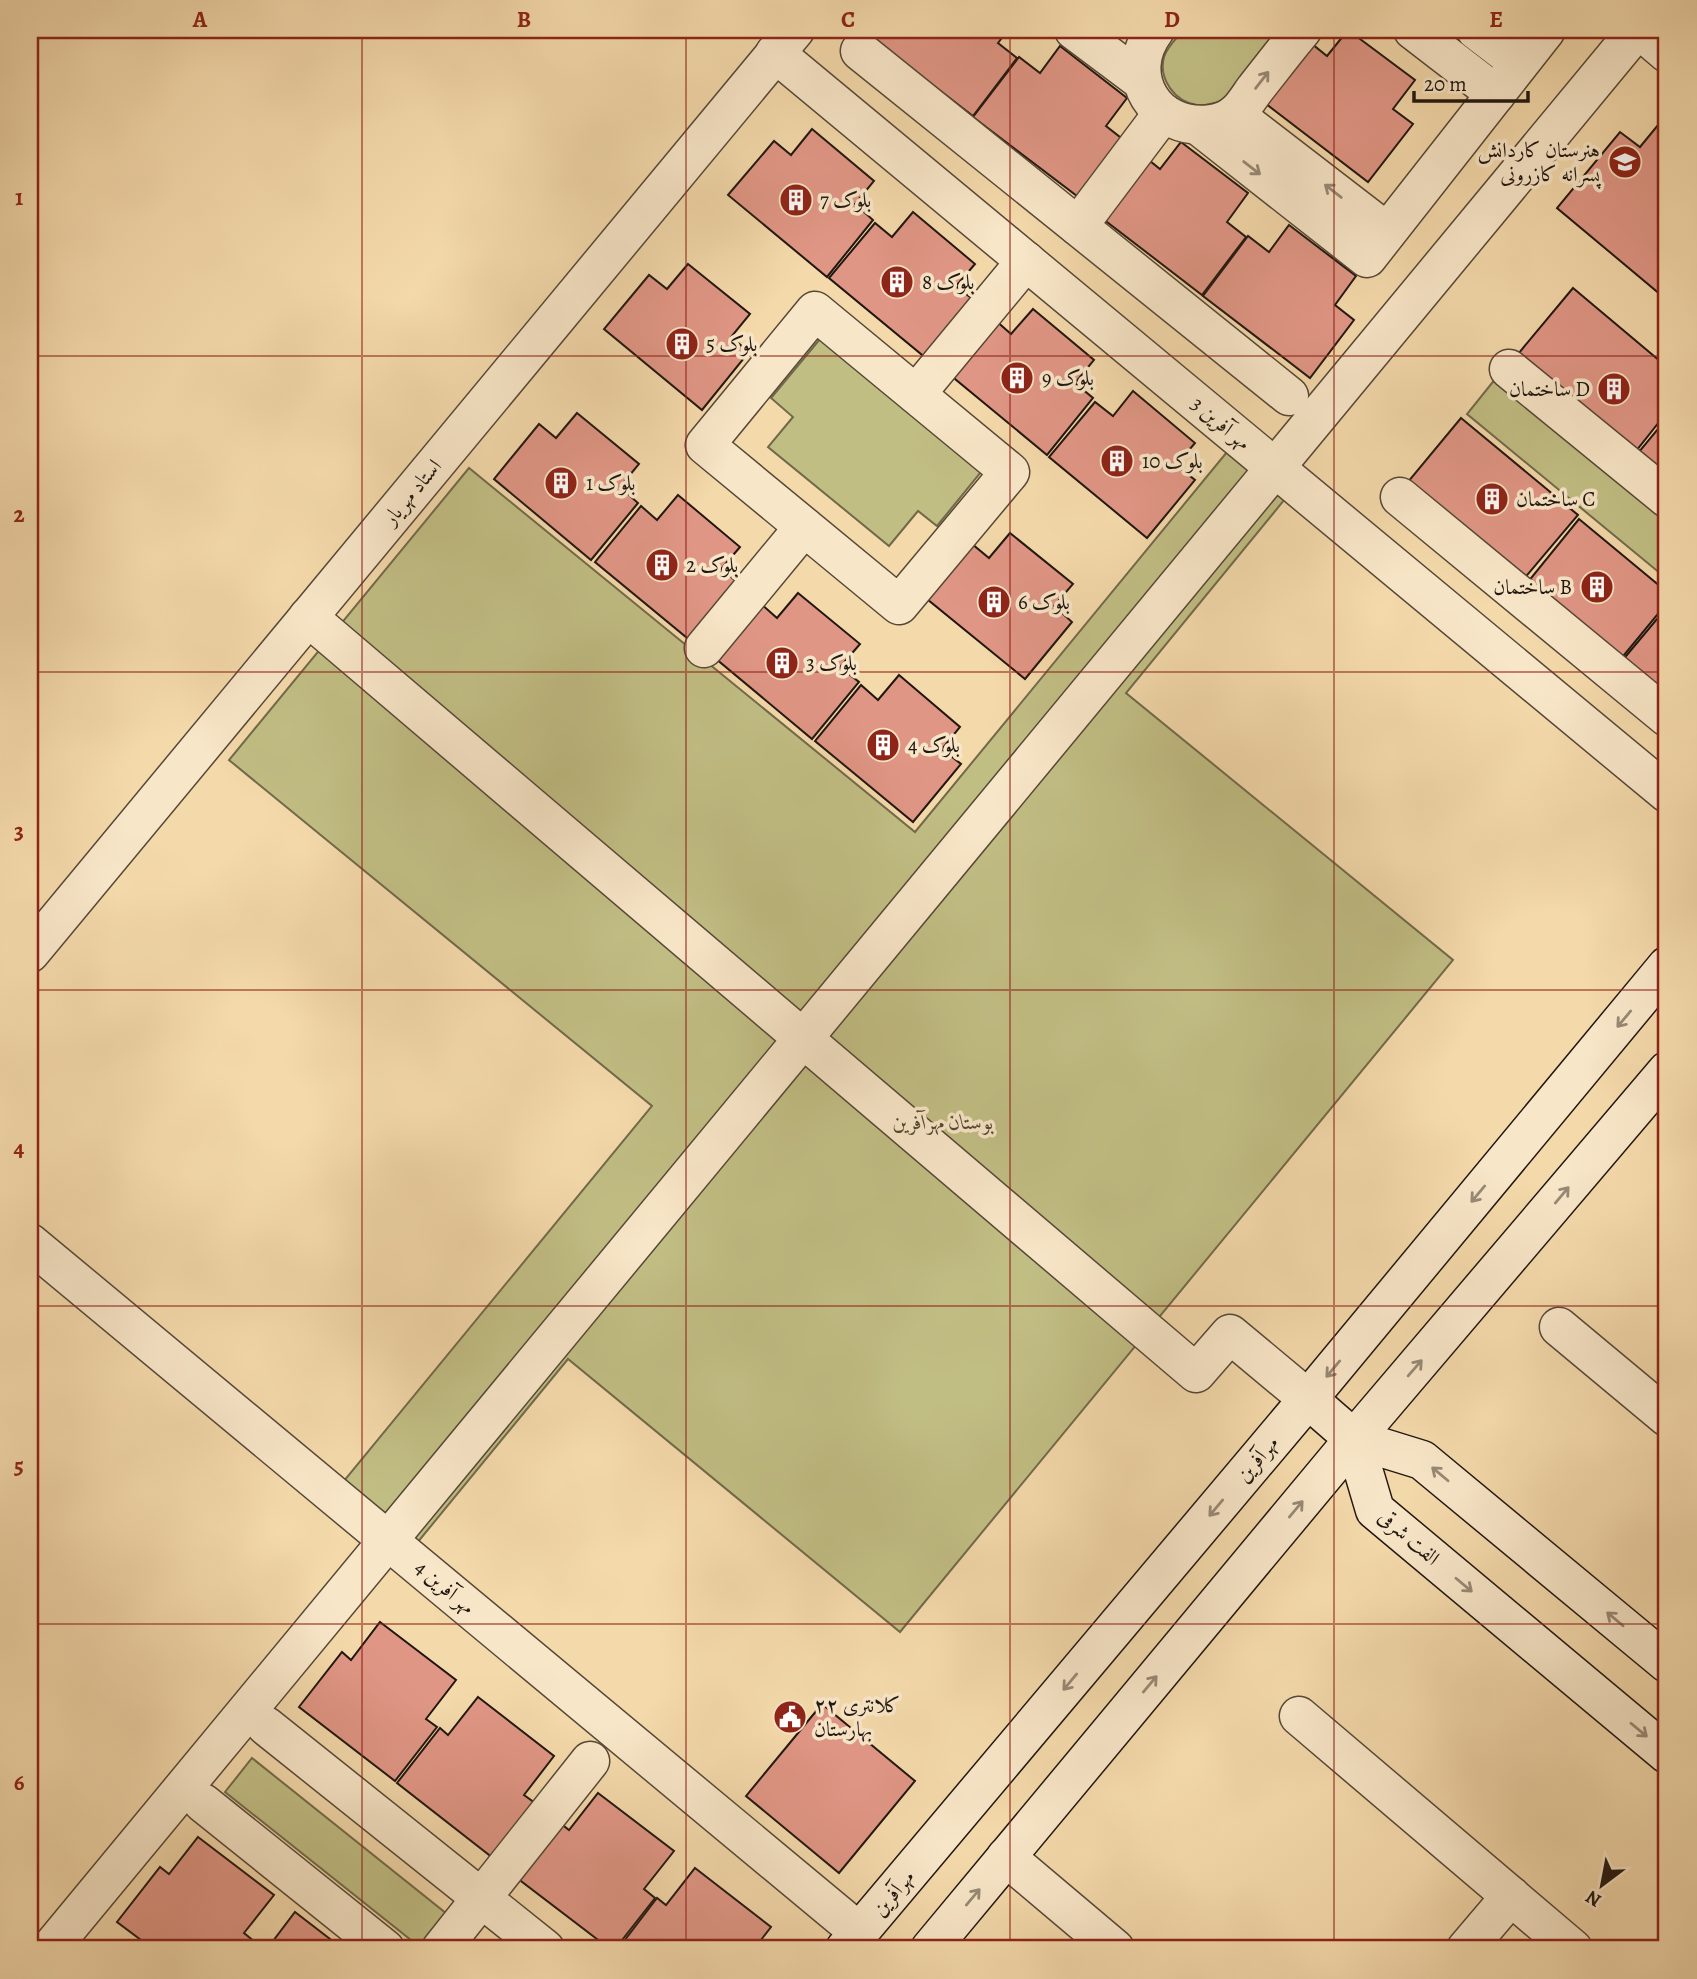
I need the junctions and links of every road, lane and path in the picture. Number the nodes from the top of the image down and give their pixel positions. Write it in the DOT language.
graph roads {
  1 [pos="1074,30"];
  2 [pos="1302,30"];
  3 [pos="1413,30"];
  4 [pos="1476,30"];
  5 [pos="1546,30"];
  6 [pos="1639,30"];
  7 [pos="1143,34"];
  8 [pos="785,41"];
  9 [pos="860,51"];
  10 [pos="1667,53"];
  11 [pos="1519,63"];
  12 [pos="1142,81"];
  13 [pos="1496,93"];
  14 [pos="1163,113"];
  15 [pos="1235,115"];
  16 [pos="1199,126"];
  17 [pos="1078,226"];
  18 [pos="1377,245"];
  19 [pos="1026,261"];
  20 [pos="1509,369"];
  21 [pos="916,394"];
  22 [pos="1289,396"];
  23 [pos="1275,468"];
  24 [pos="1400,497"];
  25 [pos="1667,498"];
  26 [pos="804,527"];
  27 [pos="308,617"];
  28 [pos="704,648"];
  29 [pos="1667,717"];
  30 [pos="1667,793"];
  31 [pos="30,953"];
  32 [pos="1667,966"];
  33 [pos="803,1038"];
  34 [pos="1667,1071"];
  35 [pos="30,1243"];
  36 [pos="1559,1327"];
  37 [pos="1308,1399"];
  38 [pos="1667,1417"];
  39 [pos="1354,1439"];
  40 [pos="388,1540"];
  41 [pos="1667,1663"];
  42 [pos="1299,1716"];
  43 [pos="266,1726"];
  44 [pos="1667,1754"];
  45 [pos="590,1761"];
  46 [pos="202,1803"];
  47 [pos="1006,1857"];
  48 [pos="1511,1896"];
  49 [pos="481,1898"];
  50 [pos="852,1941"];
  51 [pos="50,1949"];
  52 [pos="384,1949"];
  53 [pos="441,1949"];
  54 [pos="545,1949"];
  55 [pos="930,1949"];
  56 [pos="1115,1949"];
  57 [pos="1466,1949"];
  58 [pos="1573,1949"];
  1 -- 12 [label="street"];
  15 -- 2 [label="street, one-way"];
  3 -- 13 [label="street"];
  4 -- 11 [label="street"];
  5 -- 11 [label="street"];
  6 -- 10 [label="street"];
  6 -- 23 [label="street"];
  7 -- 12 [label="street"];
  8 -- 19 [label="street, مهر آفرین 3"];
  8 -- 27 [label="street, استاد مهریار"];
  9 -- 17 [label="street"];
  11 -- 13 [label="street"];
  12 -- 14 [label="street"];
  13 -- 18 [label="street"];
  14 -- 16 [label="street"];
  14 -- 17 [label="street"];
  15 -- 16 [label="street"];
  18 -- 15 [label="street, one-way"];
  16 -- 18 [label="street, one-way"];
  17 -- 22 [label="street"];
  19 -- 21 [label="street"];
  19 -- 23 [label="street, مهر آفرین 3"];
  20 -- 25 [label="street"];
  21 -- 26 [label="street"];
  21 -- 26 [label="street"];
  23 -- 30 [label="street, مهر آفرین 3"];
  23 -- 33 [label="street"];
  24 -- 29 [label="street"];
  26 -- 28 [label="street"];
  27 -- 31 [label="street, استاد مهریار"];
  27 -- 33 [label="street"];
  32 -- 37 [label="street, مهرآفرین, one-way"];
  33 -- 37 [label="street"];
  33 -- 40 [label="street"];
  39 -- 34 [label="street, one-way"];
  35 -- 40 [label="street, مهر آفرین 4"];
  36 -- 38 [label="street"];
  37 -- 39 [label="street"];
  37 -- 50 [label="street, مهرآفرین, one-way"];
  41 -- 39 [label="street, one-way"];
  39 -- 44 [label="street, الفت شرقی, one-way"];
  47 -- 39 [label="street, one-way"];
  40 -- 50 [label="street, مهر آفرین 4"];
  40 -- 51 [label="street"];
  42 -- 48 [label="street"];
  43 -- 49 [label="street"];
  45 -- 49 [label="street"];
  46 -- 52 [label="street"];
  55 -- 47 [label="street, one-way"];
  47 -- 56 [label="street"];
  48 -- 57 [label="street"];
  48 -- 58 [label="street"];
  49 -- 53 [label="street"];
  49 -- 54 [label="street"];
}
